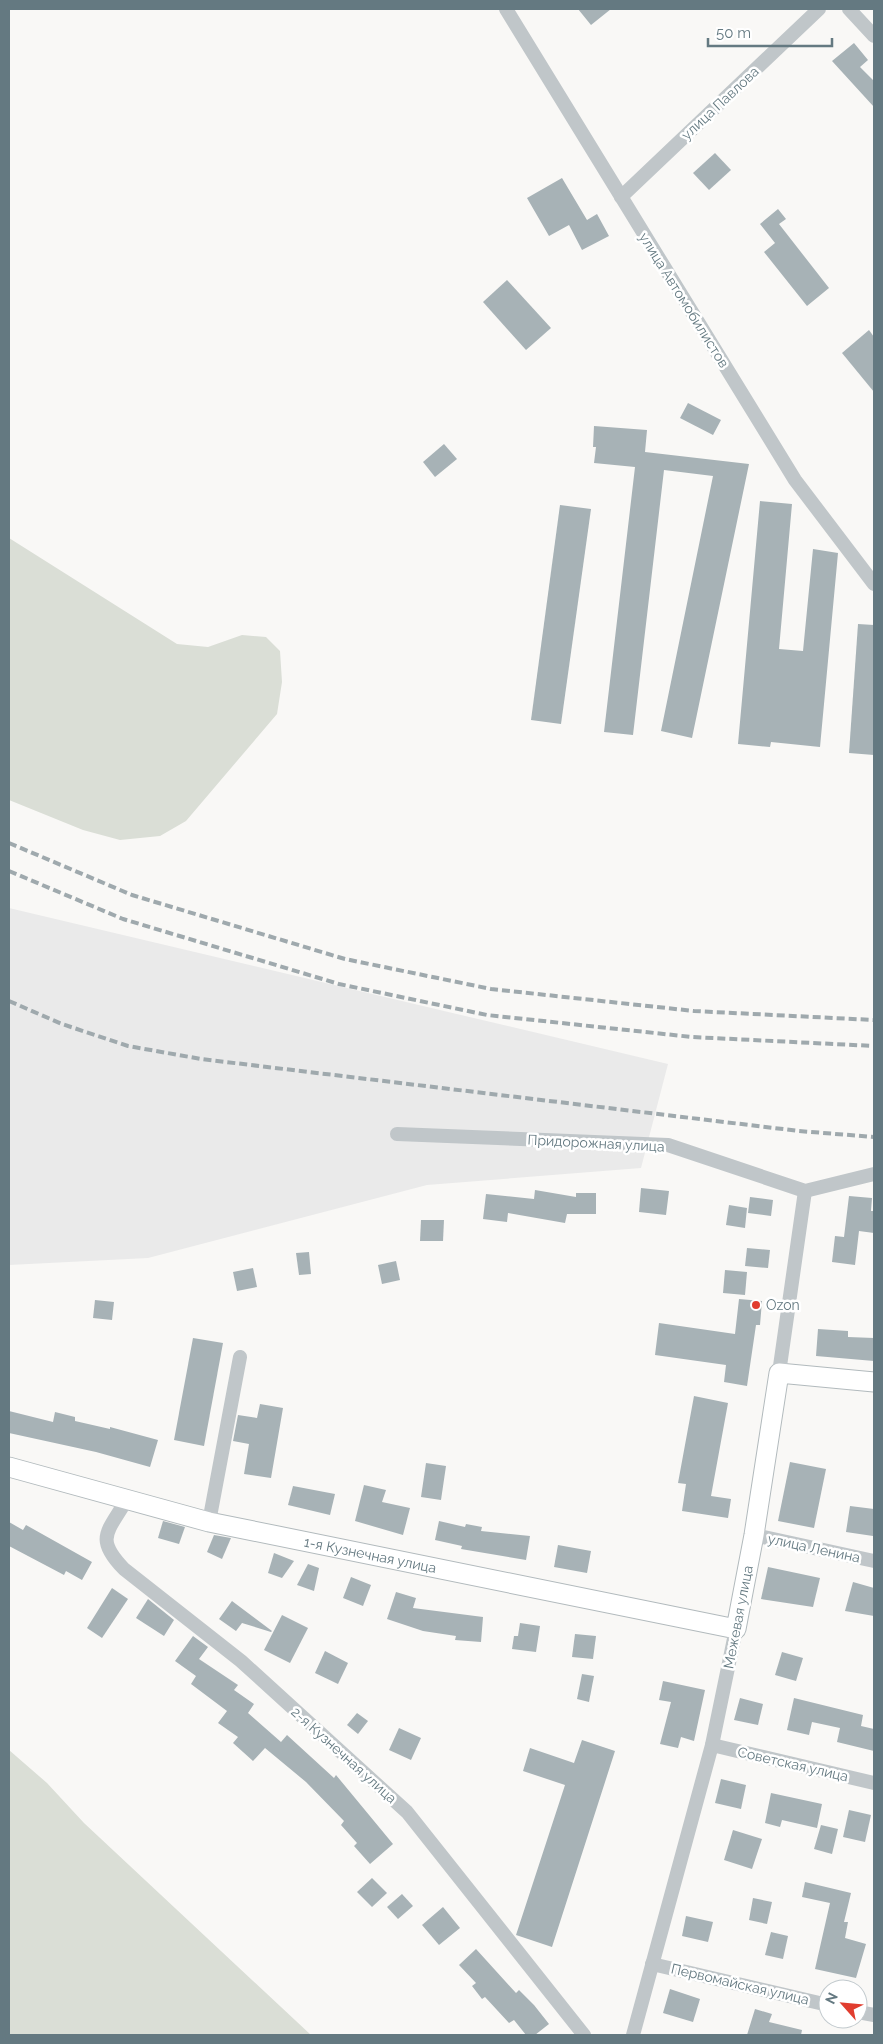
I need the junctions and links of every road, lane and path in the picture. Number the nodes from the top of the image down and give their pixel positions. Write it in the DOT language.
graph roads {
  1 [pos="506,9"];
  2 [pos="819,9"];
  3 [pos="849,9"];
  4 [pos="874,36"];
  5 [pos="621,197"];
  6 [pos="874,584"];
  7 [pos="398,1134"];
  8 [pos="874,1174"];
  9 [pos="805,1191"];
  10 [pos="240,1357"];
  11 [pos="779,1373"];
  12 [pos="874,1382"];
  13 [pos="9,1468"];
  14 [pos="127,1499"];
  15 [pos="209,1522"];
  16 [pos="754,1534"];
  17 [pos="874,1561"];
  18 [pos="736,1629"];
  19 [pos="712,1745"];
  20 [pos="874,1783"];
  21 [pos="652,1964"];
  22 [pos="818,2003"];
  23 [pos="584,2035"];
  24 [pos="633,2035"];
  1 -- 5 [label="street, улица Автомобилистов"];
  2 -- 5 [label="street, улица Павлова"];
  3 -- 4 [label="street"];
  5 -- 6 [label="street, улица Автомобилистов"];
  7 -- 9 [label="street, Придорожная улица"];
  8 -- 9 [label="street"];
  9 -- 11 [label="street, Межевая улица"];
  10 -- 15 [label="street"];
  11 -- 12 [label="street"];
  11 -- 16 [label="street, Межевая улица"];
  13 -- 14 [label="street, 1-я Кузнечная улица"];
  14 -- 15 [label="street, 1-я Кузнечная улица"];
  14 -- 23 [label="street, 2-я Кузнечная улица"];
  15 -- 18 [label="street, 1-я Кузнечная улица"];
  16 -- 17 [label="street, улица Ленина"];
  16 -- 18 [label="street, Межевая улица"];
  18 -- 19 [label="street, Межевая улица"];
  19 -- 20 [label="street, Советская улица"];
  19 -- 21 [label="street, Межевая улица"];
  21 -- 22 [label="street, Первомайская улица"];
  21 -- 24 [label="street, Межевая улица"];
}
